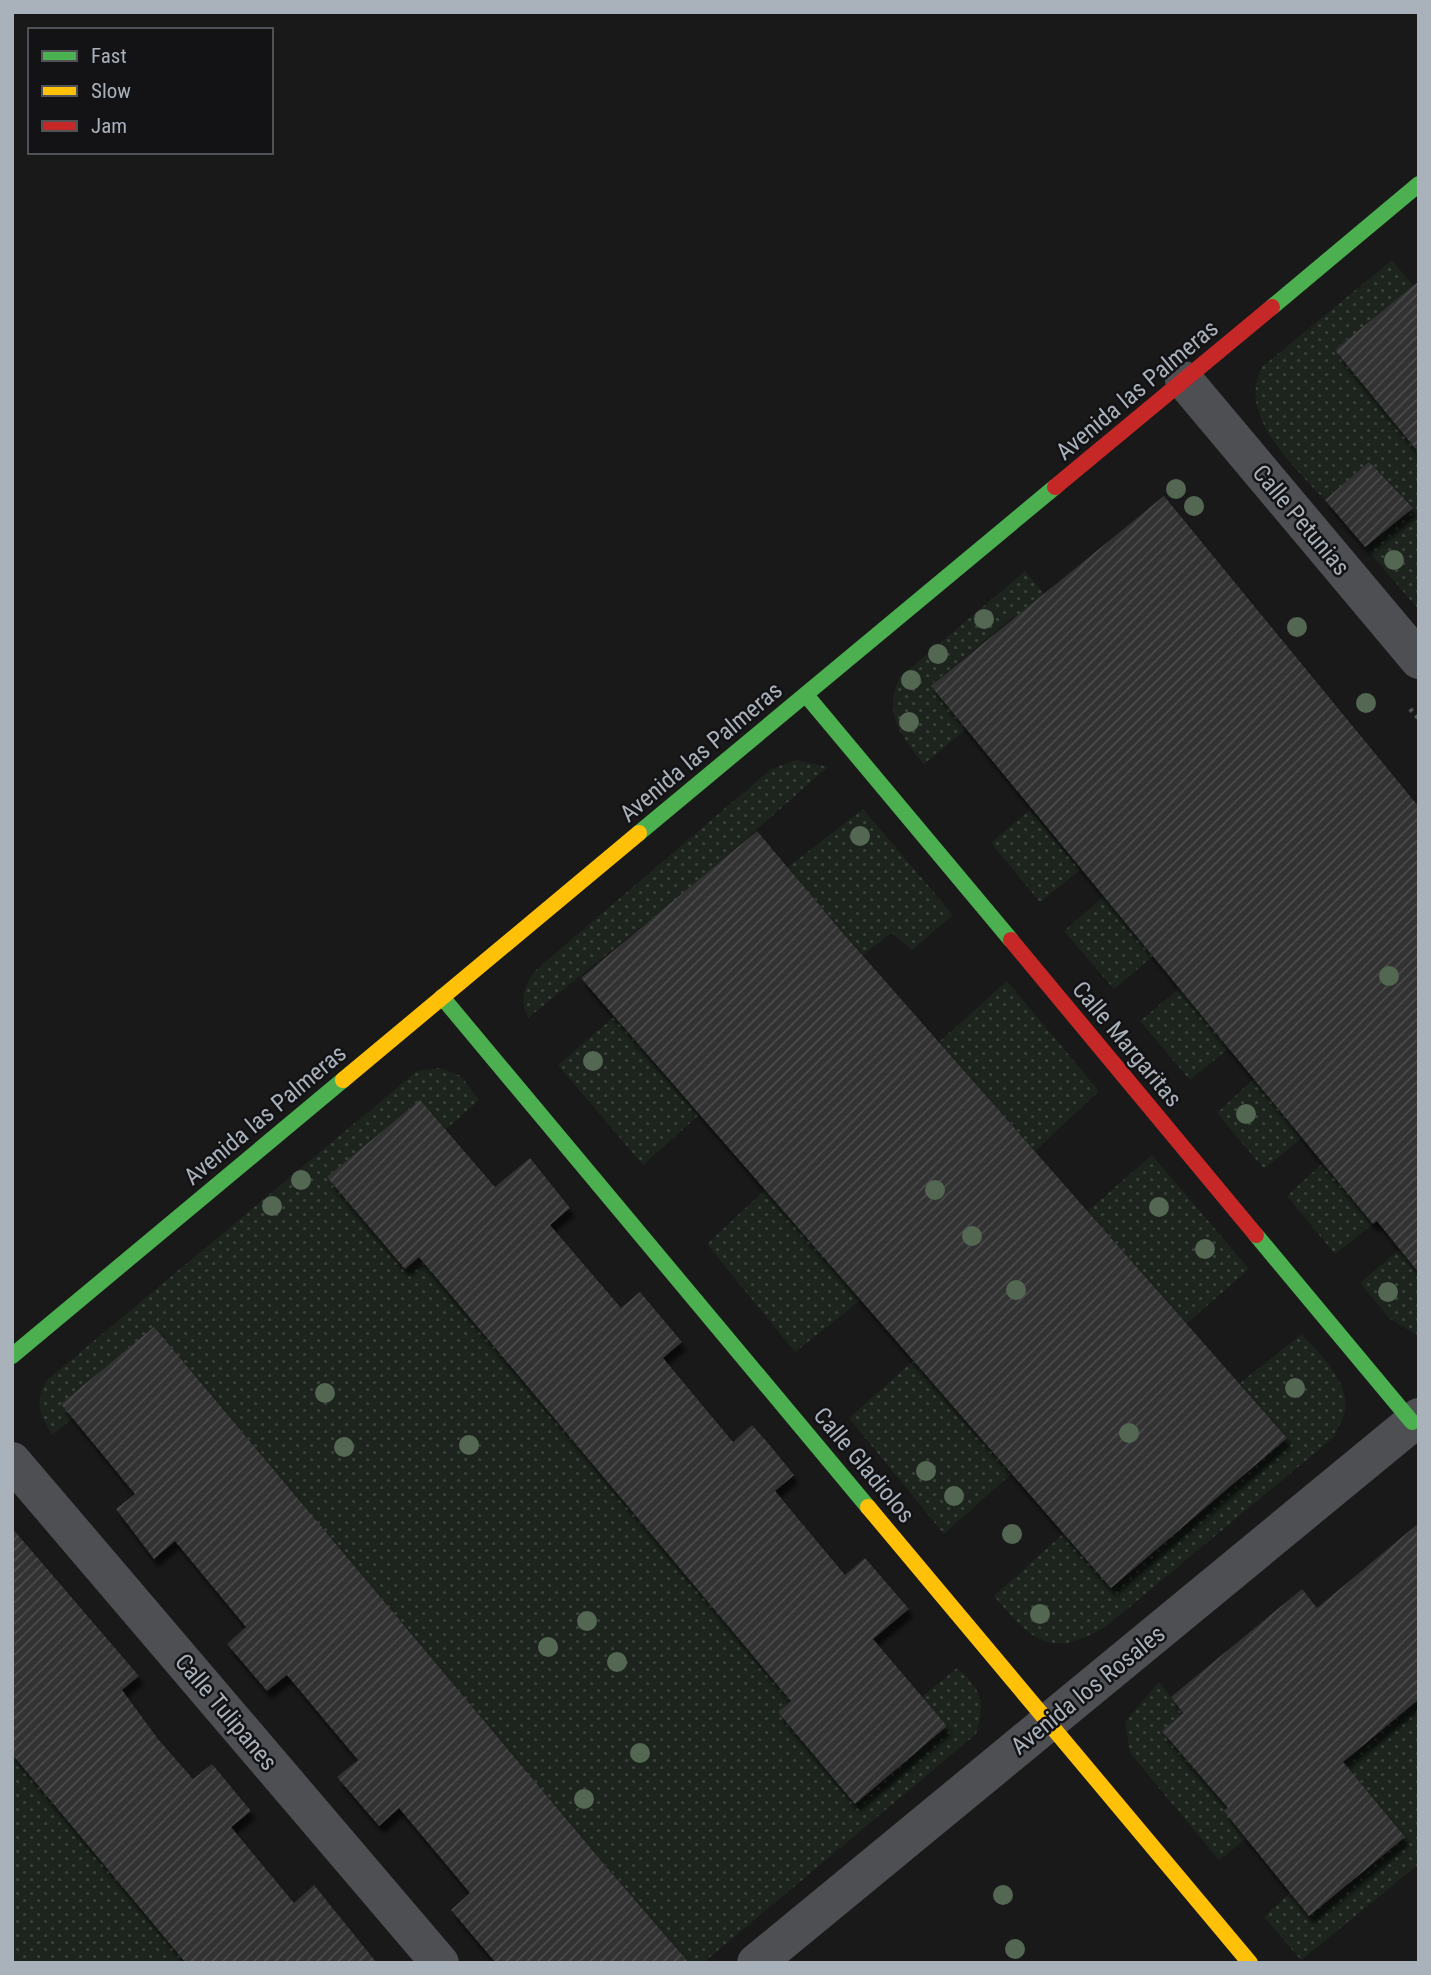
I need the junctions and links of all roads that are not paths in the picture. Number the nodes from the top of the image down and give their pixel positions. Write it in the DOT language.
graph roads {
  1 [pos="1419,184"];
  2 [pos="1184,380"];
  3 [pos="1419,660"];
  4 [pos="806,695"];
  5 [pos="442,997"];
  6 [pos="12,1356"];
  7 [pos="1416,1420"];
  8 [pos="12,1461"];
  9 [pos="1049,1721"];
  10 [pos="440,1963"];
  11 [pos="756,1963"];
  12 [pos="1250,1963"];
  1 -- 2 [label="street, Avenida las Palmeras"];
  2 -- 3 [label="street, Calle Petunias"];
  2 -- 4 [label="street, Avenida las Palmeras"];
  4 -- 5 [label="street, Avenida las Palmeras"];
  4 -- 7 [label="street, Calle Margaritas"];
  5 -- 6 [label="street, Avenida las Palmeras"];
  5 -- 9 [label="street, Calle Gladiolos"];
  7 -- 9 [label="street, Avenida los Rosales"];
  8 -- 10 [label="street, Calle Tulipanes"];
  9 -- 11 [label="street, Avenida los Rosales"];
  9 -- 12 [label="street, Calle Gladiolos"];
}
